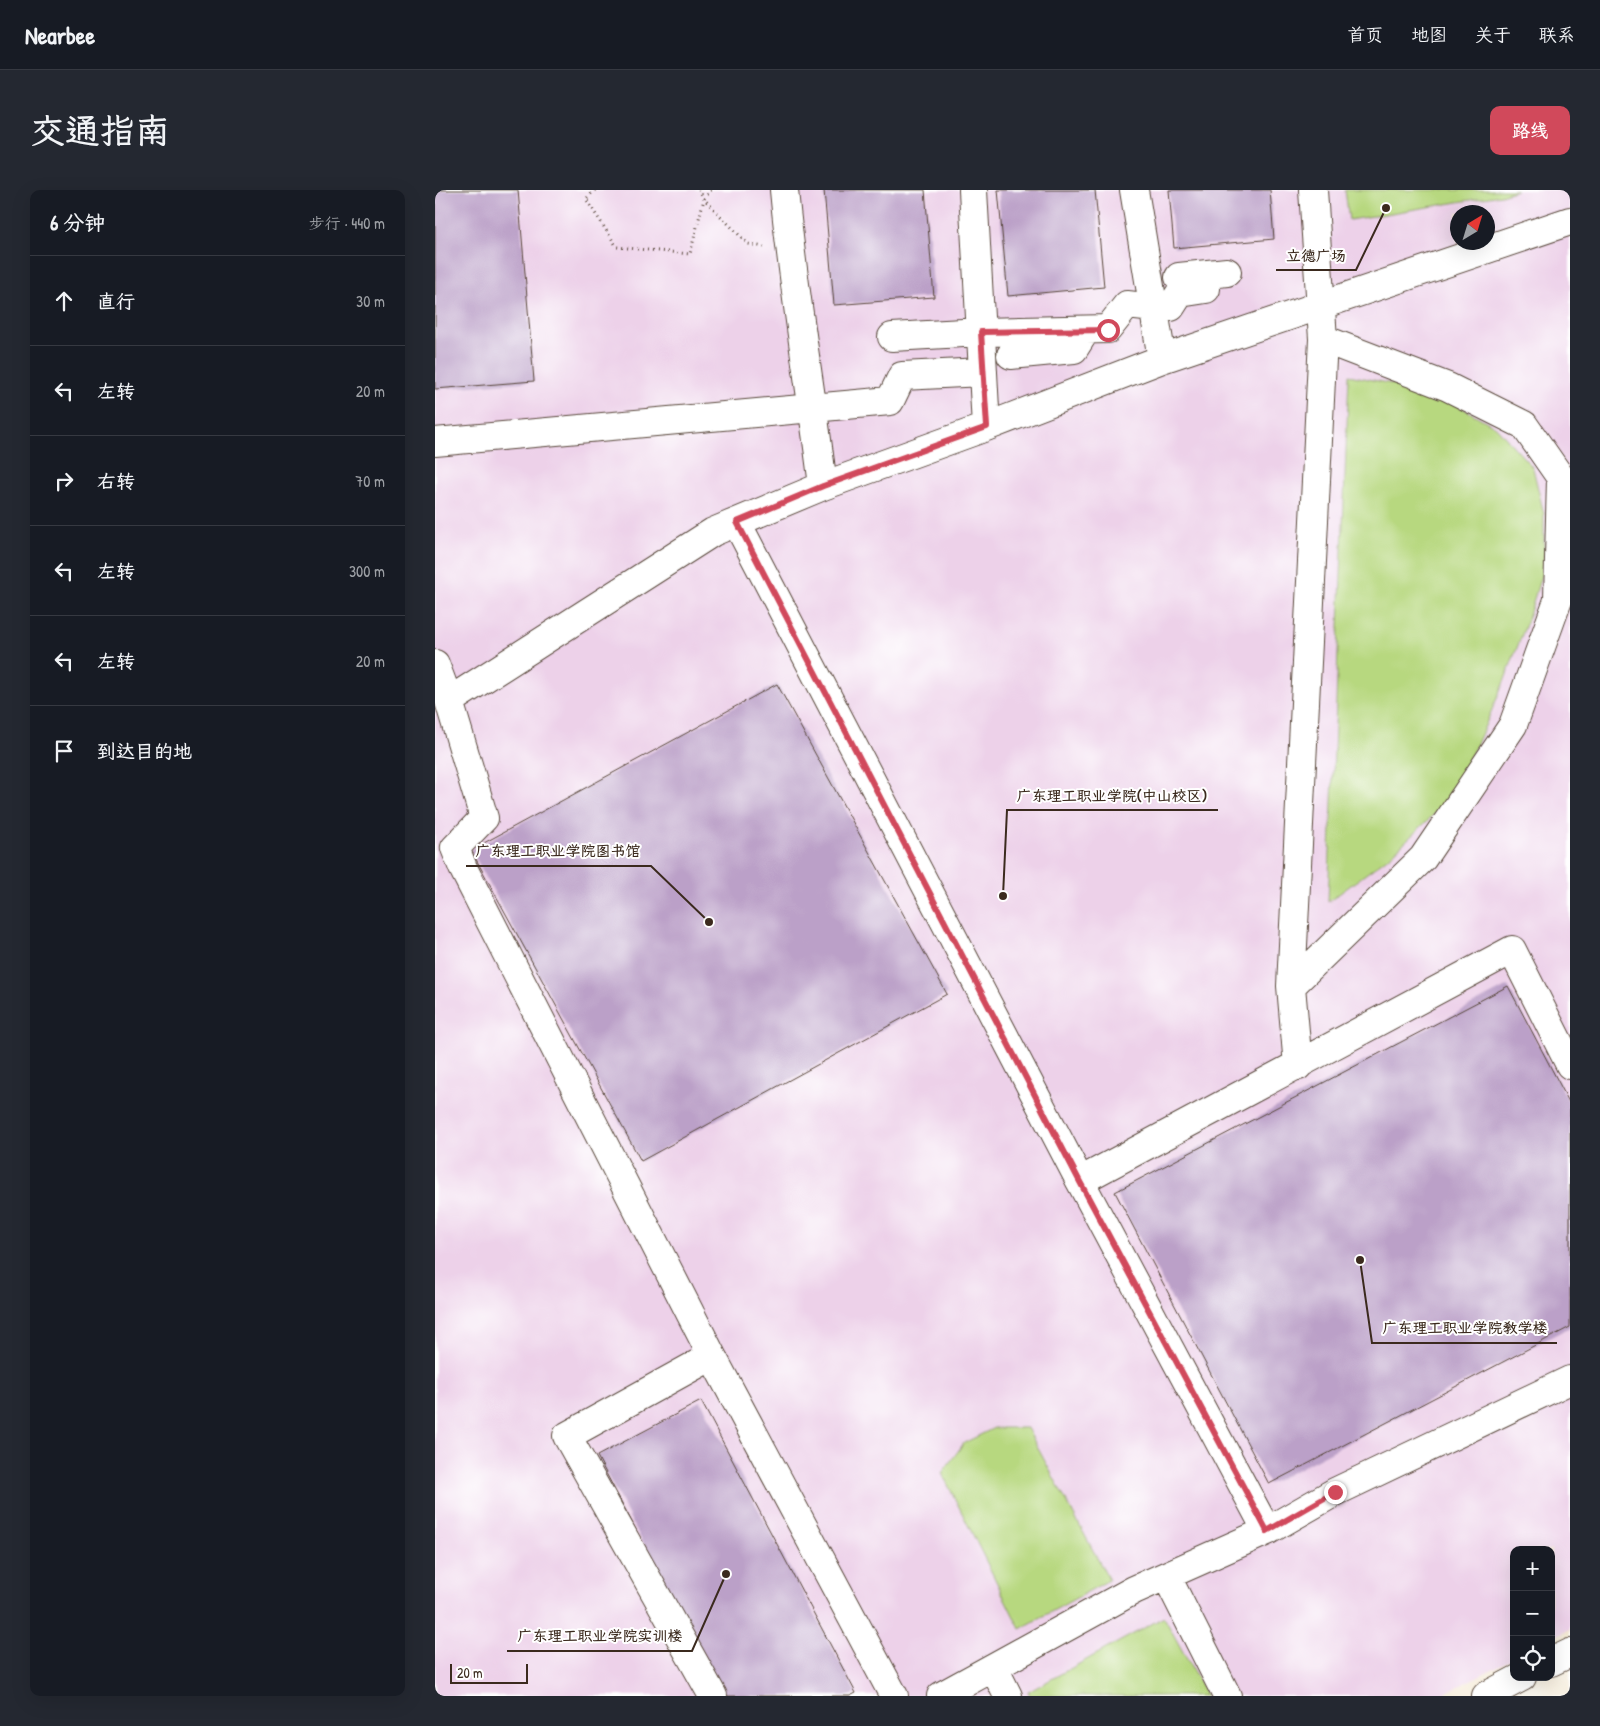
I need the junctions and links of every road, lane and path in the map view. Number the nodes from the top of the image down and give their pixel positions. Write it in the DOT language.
graph roads {
  1 [pos="595,190"];
  2 [pos="699,190"];
  3 [pos="711,190"];
  4 [pos="784,190"];
  5 [pos="973,190"];
  6 [pos="1134,190"];
  7 [pos="1313,190"];
  8 [pos="704,199"];
  9 [pos="1570,221"];
  10 [pos="789,253"];
  11 [pos="1227,272"];
  12 [pos="1149,281"];
  13 [pos="1207,289"];
  14 [pos="1319,306"];
  15 [pos="1154,308"];
  16 [pos="1087,330"];
  17 [pos="981,332"];
  18 [pos="892,337"];
  19 [pos="1323,339"];
  20 [pos="1011,355"];
  21 [pos="1162,359"];
  22 [pos="983,372"];
  23 [pos="814,409"];
  24 [pos="987,427"];
  25 [pos="435,442"];
  26 [pos="823,486"];
  27 [pos="737,522"];
  28 [pos="435,664"];
  29 [pos="449,701"];
  30 [pos="1291,986"];
  31 [pos="1570,1065"];
  32 [pos="1298,1066"];
  33 [pos="1080,1182"];
  34 [pos="712,1356"];
  35 [pos="1570,1380"];
  36 [pos="1267,1531"];
  37 [pos="1167,1577"];
  38 [pos="1570,1653"];
  39 [pos="1555,1660"];
  40 [pos="994,1668"];
  41 [pos="1514,1681"];
  42 [pos="713,1696"];
  43 [pos="894,1696"];
  44 [pos="941,1696"];
  45 [pos="1008,1696"];
  46 [pos="1227,1696"];
  47 [pos="1486,1696"];
  1 -- 8 [label="path"];
  2 -- 8 [label="path"];
  3 -- 8 [label="path"];
  4 -- 10 [label="street"];
  5 -- 17 [label="street"];
  6 -- 12 [label="street"];
  7 -- 14 [label="street"];
  8 -- 10 [label="path"];
  9 -- 14 [label="street"];
  10 -- 23 [label="street"];
  11 -- 12 [label="street"];
  12 -- 15 [label="street"];
  13 -- 15 [label="street"];
  14 -- 19 [label="street"];
  14 -- 21 [label="street"];
  15 -- 16 [label="street"];
  15 -- 21 [label="street"];
  16 -- 17 [label="street"];
  16 -- 20 [label="street"];
  17 -- 18 [label="street"];
  17 -- 22 [label="street"];
  19 -- 30 [label="street"];
  19 -- 30 [label="street"];
  21 -- 24 [label="street"];
  22 -- 23 [label="street"];
  22 -- 24 [label="street"];
  23 -- 25 [label="street"];
  23 -- 26 [label="street"];
  24 -- 26 [label="street"];
  26 -- 27 [label="street"];
  27 -- 29 [label="street"];
  27 -- 33 [label="street"];
  28 -- 29 [label="street"];
  29 -- 34 [label="street"];
  30 -- 32 [label="street"];
  31 -- 32 [label="street"];
  32 -- 33 [label="street"];
  33 -- 36 [label="street"];
  34 -- 42 [label="street"];
  34 -- 43 [label="street"];
  35 -- 36 [label="street"];
  36 -- 37 [label="street"];
  37 -- 40 [label="street"];
  37 -- 46 [label="street"];
  38 -- 39 [label="street"];
  40 -- 44 [label="street"];
  40 -- 45 [label="street"];
  41 -- 47 [label="street"];
}
